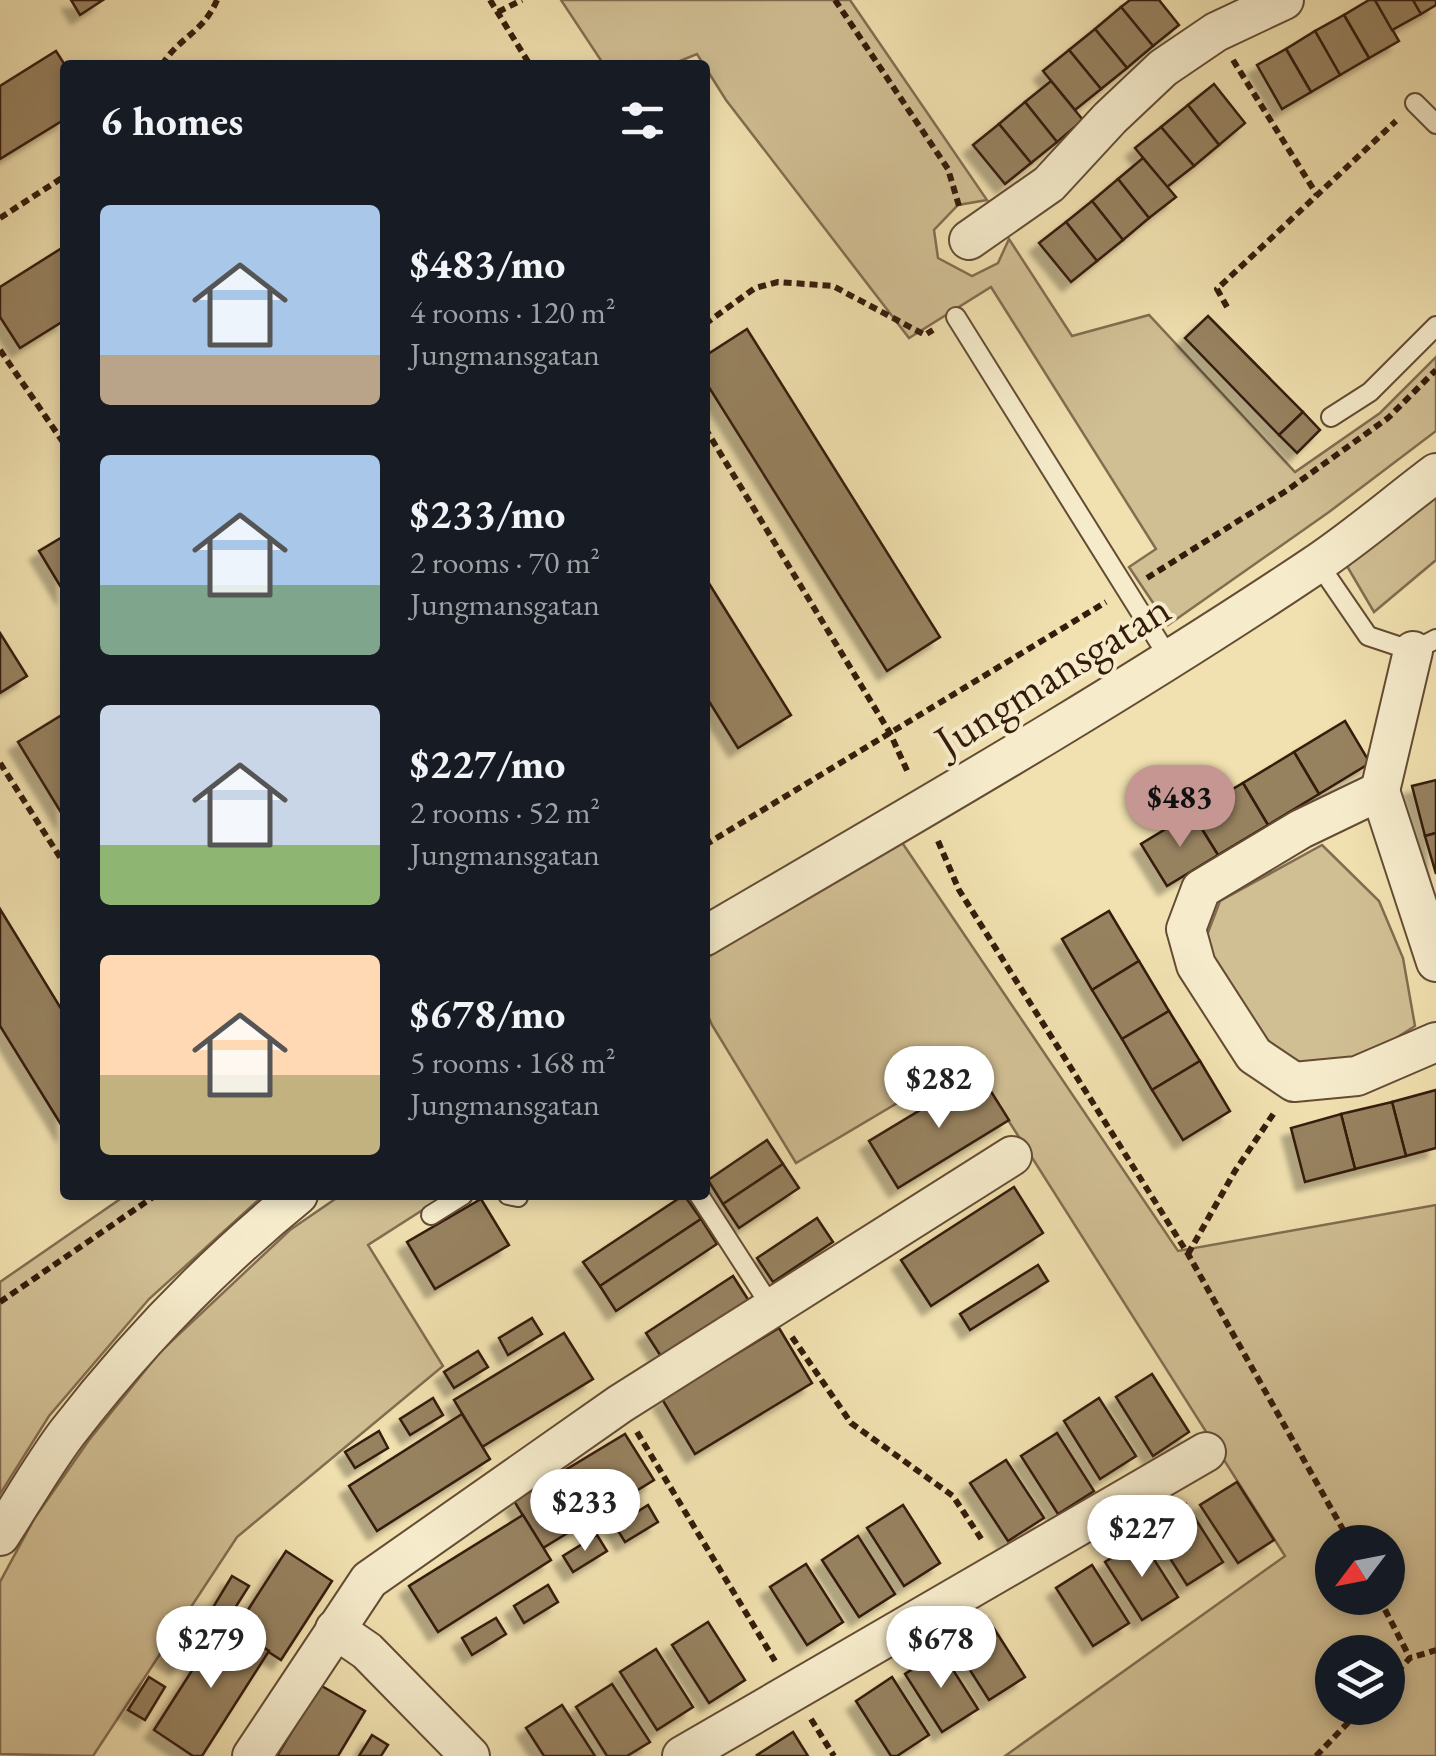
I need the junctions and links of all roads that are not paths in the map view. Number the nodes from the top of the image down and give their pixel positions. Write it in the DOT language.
graph roads {
  1 [pos="1284,0"];
  2 [pos="1415,102"];
  3 [pos="1436,124"];
  4 [pos="968,240"];
  5 [pos="956,317"];
  6 [pos="1436,326"];
  7 [pos="1331,417"];
  8 [pos="1436,472"];
  9 [pos="1318,563"];
  10 [pos="1424,645"];
  11 [pos="1168,658"];
  12 [pos="1380,791"];
  13 [pos="710,933"];
  14 [pos="1436,962"];
  15 [pos="1436,1042"];
  16 [pos="1012,1156"];
  17 [pos="292,1200"];
  18 [pos="456,1200"];
  19 [pos="703,1200"];
  20 [pos="431,1215"];
  21 [pos="772,1308"];
  22 [pos="1206,1452"];
  23 [pos="0,1536"];
  24 [pos="335,1629"];
  25 [pos="252,1756"];
  26 [pos="470,1756"];
  27 [pos="682,1756"];
  1 -- 4 [label="street"];
  2 -- 3 [label="lane"];
  5 -- 11 [label="lane"];
  6 -- 7 [label="lane"];
  8 -- 9 [label="street, Jungmansgatan"];
  9 -- 10 [label="lane"];
  9 -- 11 [label="street, Jungmansgatan"];
  10 -- 12 [label="street"];
  11 -- 13 [label="street, Jungmansgatan"];
  12 -- 14 [label="street"];
  12 -- 15 [label="street"];
  16 -- 21 [label="street"];
  17 -- 23 [label="street"];
  18 -- 20 [label="lane"];
  19 -- 21 [label="lane"];
  21 -- 24 [label="street"];
  22 -- 27 [label="street"];
  24 -- 25 [label="street"];
  24 -- 26 [label="street"];
}
